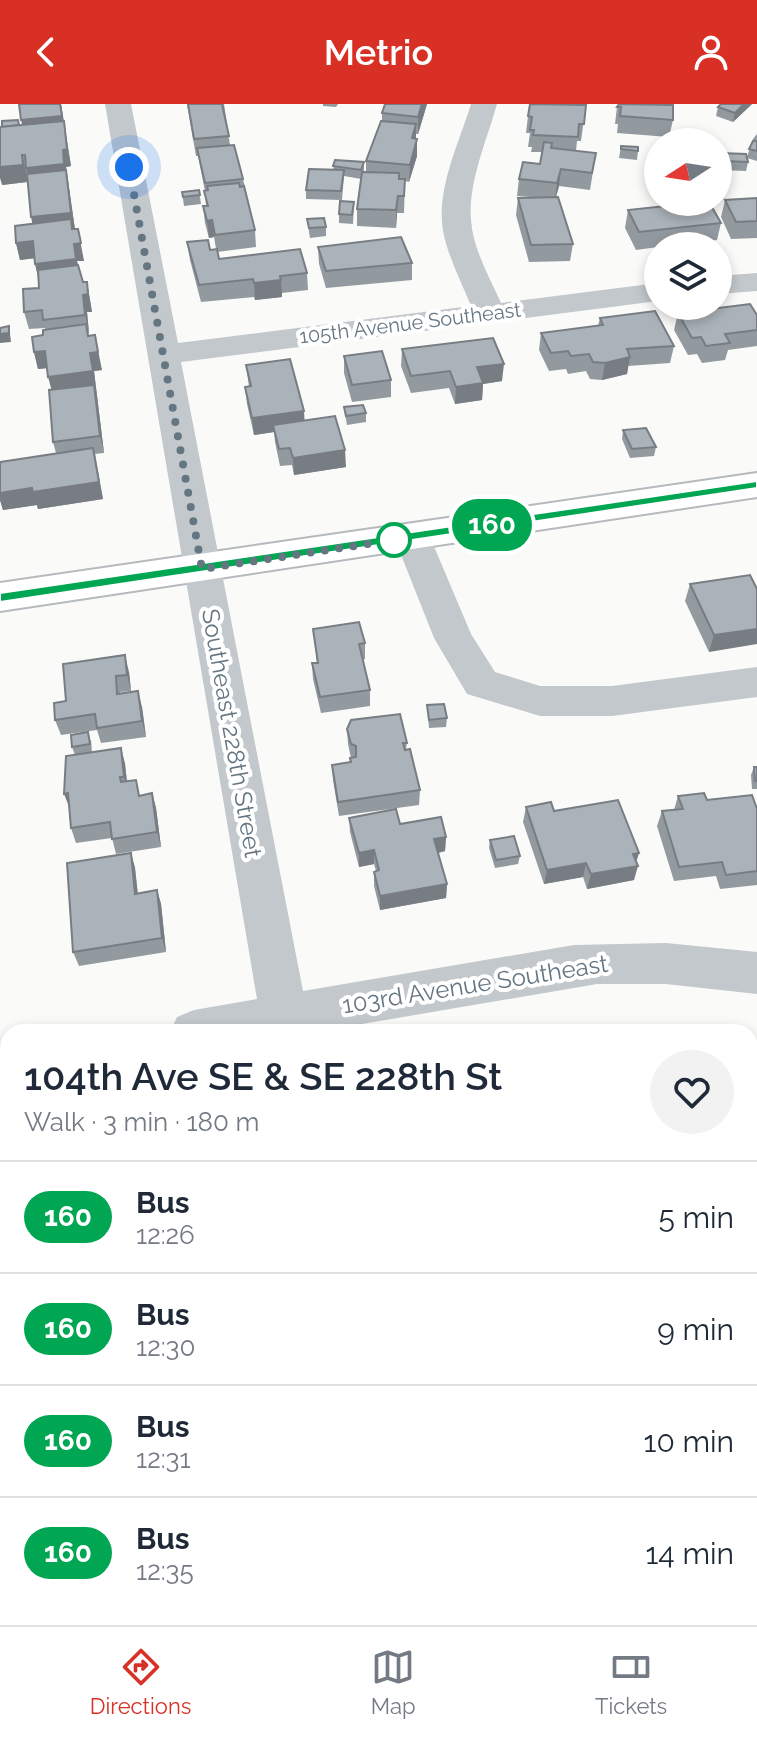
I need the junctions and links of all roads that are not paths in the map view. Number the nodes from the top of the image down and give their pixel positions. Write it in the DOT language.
graph roads {
  1 [pos="118,104"];
  2 [pos="484,104"];
  3 [pos="757,282"];
  4 [pos="732,284"];
  5 [pos="644,294"];
  6 [pos="489,312"];
  7 [pos="162,355"];
  8 [pos="757,485"];
  9 [pos="412,537"];
  10 [pos="202,569"];
  11 [pos="0,597"];
  12 [pos="757,682"];
  13 [pos="757,973"];
  14 [pos="286,1024"];
  1 -- 7 [label="street, Southeast 228th Street"];
  2 -- 6 [label="street"];
  3 -- 4 [label="street"];
  5 -- 6 [label="street, 105th Avenue Southeast"];
  6 -- 7 [label="street, 105th Avenue Southeast"];
  7 -- 10 [label="street, Southeast 228th Street"];
  8 -- 9 [label="main road"];
  9 -- 10 [label="main road"];
  9 -- 12 [label="street"];
  10 -- 11 [label="main road"];
  10 -- 14 [label="street, Southeast 228th Street"];
  13 -- 14 [label="street, 103rd Avenue Southeast"];
}
